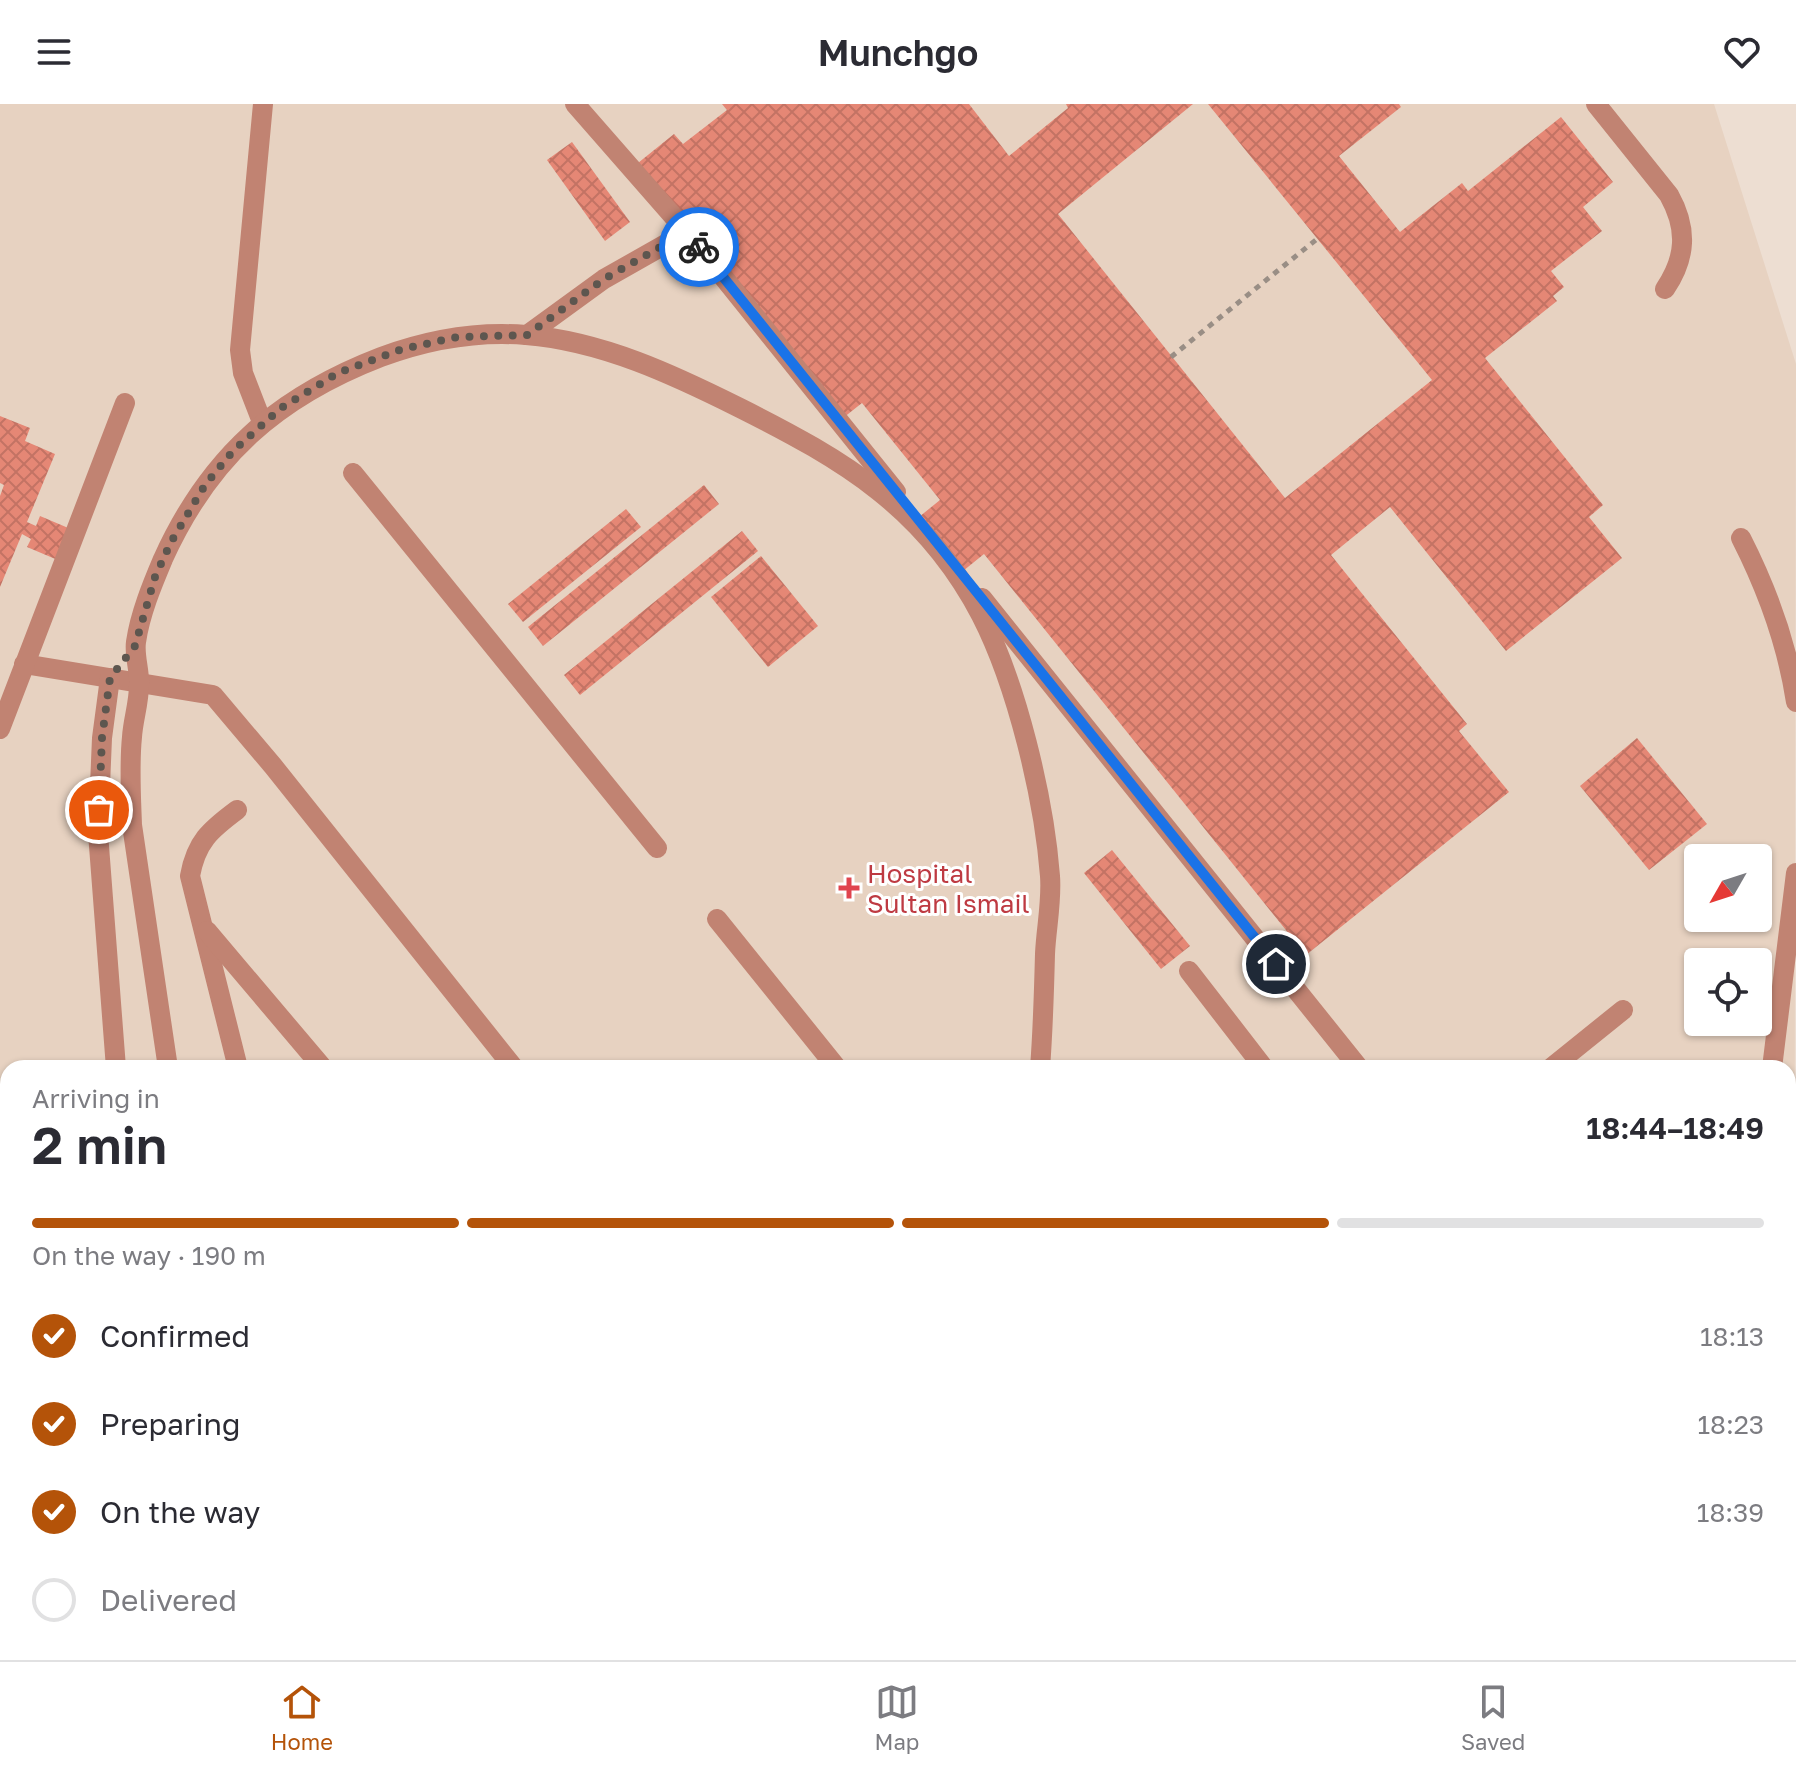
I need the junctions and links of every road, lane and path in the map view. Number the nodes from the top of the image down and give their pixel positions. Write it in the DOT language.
graph roads {
  1 [pos="263,104"];
  2 [pos="575,104"];
  3 [pos="1596,104"];
  4 [pos="687,232"];
  5 [pos="1317,239"];
  6 [pos="1665,289"];
  7 [pos="527,335"];
  8 [pos="1171,357"];
  9 [pos="125,403"];
  10 [pos="262,422"];
  11 [pos="353,473"];
  12 [pos="1741,538"];
  13 [pos="135,646"];
  14 [pos="24,664"];
  15 [pos="110,678"];
  16 [pos="139,684"];
  17 [pos="7,687"];
  18 [pos="1796,702"];
  19 [pos="0,729"];
  20 [pos="237,810"];
  21 [pos="657,848"];
  22 [pos="1796,873"];
  23 [pos="717,919"];
  24 [pos="202,925"];
  25 [pos="1189,971"];
  26 [pos="1623,1010"];
  27 [pos="232,1042"];
  28 [pos="115,1060"];
  29 [pos="167,1060"];
  30 [pos="236,1060"];
  31 [pos="245,1060"];
  32 [pos="316,1060"];
  33 [pos="508,1060"];
  34 [pos="831,1060"];
  35 [pos="1040,1060"];
  36 [pos="1258,1060"];
  37 [pos="1353,1060"];
  38 [pos="1561,1060"];
  39 [pos="1773,1060"];
  1 -- 10 [label="street"];
  2 -- 4 [label="street"];
  3 -- 6 [label="street"];
  4 -- 7 [label="street"];
  4 -- 37 [label="street"];
  5 -- 8 [label="path"];
  7 -- 10 [label="street"];
  7 -- 35 [label="street"];
  9 -- 14 [label="street"];
  10 -- 13 [label="street"];
  11 -- 21 [label="street"];
  12 -- 18 [label="street"];
  13 -- 15 [label="street"];
  13 -- 16 [label="street"];
  14 -- 15 [label="street"];
  14 -- 17 [label="street"];
  15 -- 16 [label="street"];
  15 -- 28 [label="street"];
  16 -- 29 [label="street"];
  16 -- 33 [label="street"];
  17 -- 19 [label="street"];
  20 -- 24 [label="street"];
  22 -- 39 [label="street"];
  23 -- 34 [label="street"];
  24 -- 27 [label="street"];
  24 -- 32 [label="street"];
  25 -- 36 [label="street"];
  26 -- 38 [label="street"];
  27 -- 30 [label="street"];
  27 -- 31 [label="street"];
}
